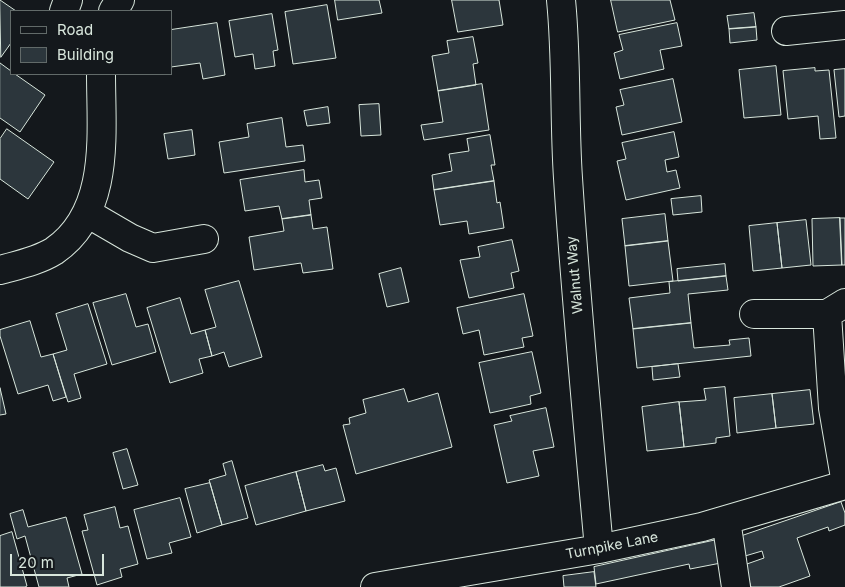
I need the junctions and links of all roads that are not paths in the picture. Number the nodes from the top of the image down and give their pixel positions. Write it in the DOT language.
graph roads {
  1 [pos="561,0"];
  2 [pos="845,25"];
  3 [pos="786,31"];
  4 [pos="101,75"];
  5 [pos="87,213"];
  6 [pos="204,239"];
  7 [pos="0,270"];
  8 [pos="836,309"];
  9 [pos="754,314"];
  10 [pos="845,478"];
  11 [pos="845,485"];
  12 [pos="726,520"];
  13 [pos="599,549"];
  14 [pos="375,587"];
  15 [pos="736,587"];
  1 -- 13 [label="street, Walnut Way"];
  2 -- 3 [label="street"];
  4 -- 5 [label="street"];
  5 -- 6 [label="street"];
  5 -- 7 [label="street"];
  8 -- 9 [label="street"];
  8 -- 10 [label="street"];
  11 -- 12 [label="street, Turnpike Lane"];
  12 -- 13 [label="street, Turnpike Lane"];
  12 -- 15 [label="street"];
  13 -- 14 [label="street, Turnpike Lane"];
}
